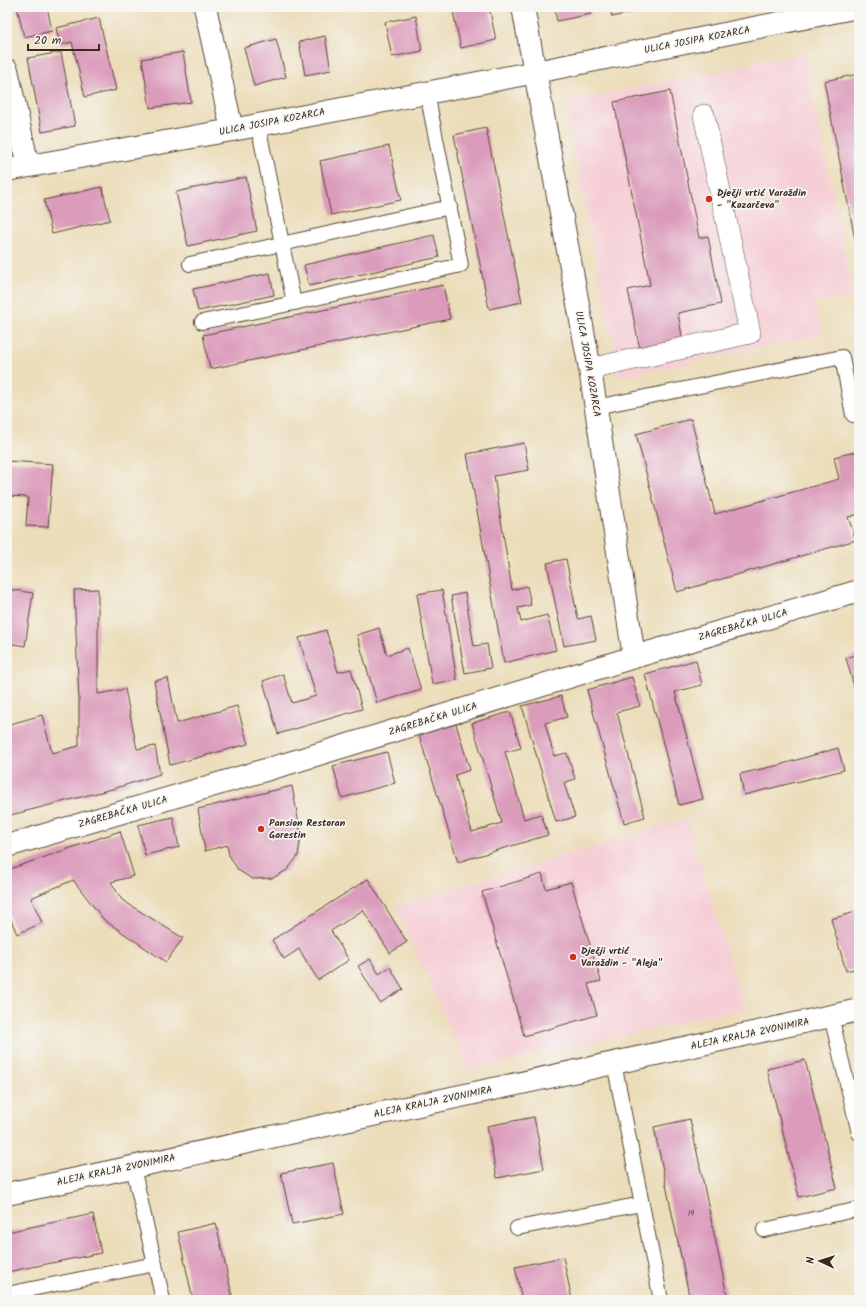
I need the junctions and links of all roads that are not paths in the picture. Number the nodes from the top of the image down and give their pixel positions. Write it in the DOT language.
graph roads {
  1 [pos="205,7"];
  2 [pos="523,7"];
  3 [pos="858,7"];
  4 [pos="828,10"];
  5 [pos="7,70"];
  6 [pos="536,72"];
  7 [pos="427,93"];
  8 [pos="704,115"];
  9 [pos="258,125"];
  10 [pos="232,130"];
  11 [pos="28,166"];
  12 [pos="7,170"];
  13 [pos="450,207"];
  14 [pos="282,243"];
  15 [pos="190,264"];
  16 [pos="294,303"];
  17 [pos="202,322"];
  18 [pos="590,369"];
  19 [pos="596,407"];
  20 [pos="859,414"];
  21 [pos="859,591"];
  22 [pos="634,656"];
  23 [pos="7,846"];
  24 [pos="859,1010"];
  25 [pos="831,1016"];
  26 [pos="614,1063"];
  27 [pos="859,1133"];
  28 [pos="133,1167"];
  29 [pos="7,1194"];
  30 [pos="642,1204"];
  31 [pos="859,1209"];
  32 [pos="517,1228"];
  33 [pos="764,1230"];
  34 [pos="155,1264"];
  35 [pos="7,1294"];
  36 [pos="163,1300"];
  37 [pos="661,1300"];
  1 -- 10 [label="street"];
  2 -- 6 [label="street, ULICA JOSIPA KOZARCA"];
  3 -- 4 [label="street, ULICA JOSIPA KOZARCA"];
  4 -- 6 [label="street, ULICA JOSIPA KOZARCA"];
  5 -- 11 [label="street"];
  6 -- 7 [label="street, ULICA JOSIPA KOZARCA"];
  6 -- 18 [label="street, ULICA JOSIPA KOZARCA"];
  7 -- 9 [label="street, ULICA JOSIPA KOZARCA"];
  7 -- 13 [label="lane"];
  8 -- 18 [label="street"];
  9 -- 10 [label="street, ULICA JOSIPA KOZARCA"];
  9 -- 14 [label="lane"];
  10 -- 11 [label="street, ULICA JOSIPA KOZARCA"];
  11 -- 12 [label="street, ULICA JOSIPA KOZARCA"];
  13 -- 14 [label="lane"];
  13 -- 16 [label="lane"];
  14 -- 15 [label="lane"];
  14 -- 16 [label="lane"];
  16 -- 17 [label="lane"];
  18 -- 19 [label="street, ULICA JOSIPA KOZARCA"];
  19 -- 20 [label="lane"];
  19 -- 22 [label="street, ULICA JOSIPA KOZARCA"];
  21 -- 22 [label="street, ZAGREBAČKA ULICA"];
  22 -- 23 [label="street, ZAGREBAČKA ULICA"];
  24 -- 25 [label="street, ALEJA KRALJA ZVONIMIRA"];
  25 -- 26 [label="street, ALEJA KRALJA ZVONIMIRA"];
  25 -- 27 [label="lane"];
  26 -- 28 [label="street, ALEJA KRALJA ZVONIMIRA"];
  26 -- 30 [label="lane"];
  28 -- 29 [label="street, ALEJA KRALJA ZVONIMIRA"];
  28 -- 34 [label="lane"];
  30 -- 32 [label="lane"];
  30 -- 37 [label="lane"];
  31 -- 33 [label="lane"];
  34 -- 35 [label="lane"];
  34 -- 36 [label="lane"];
}
